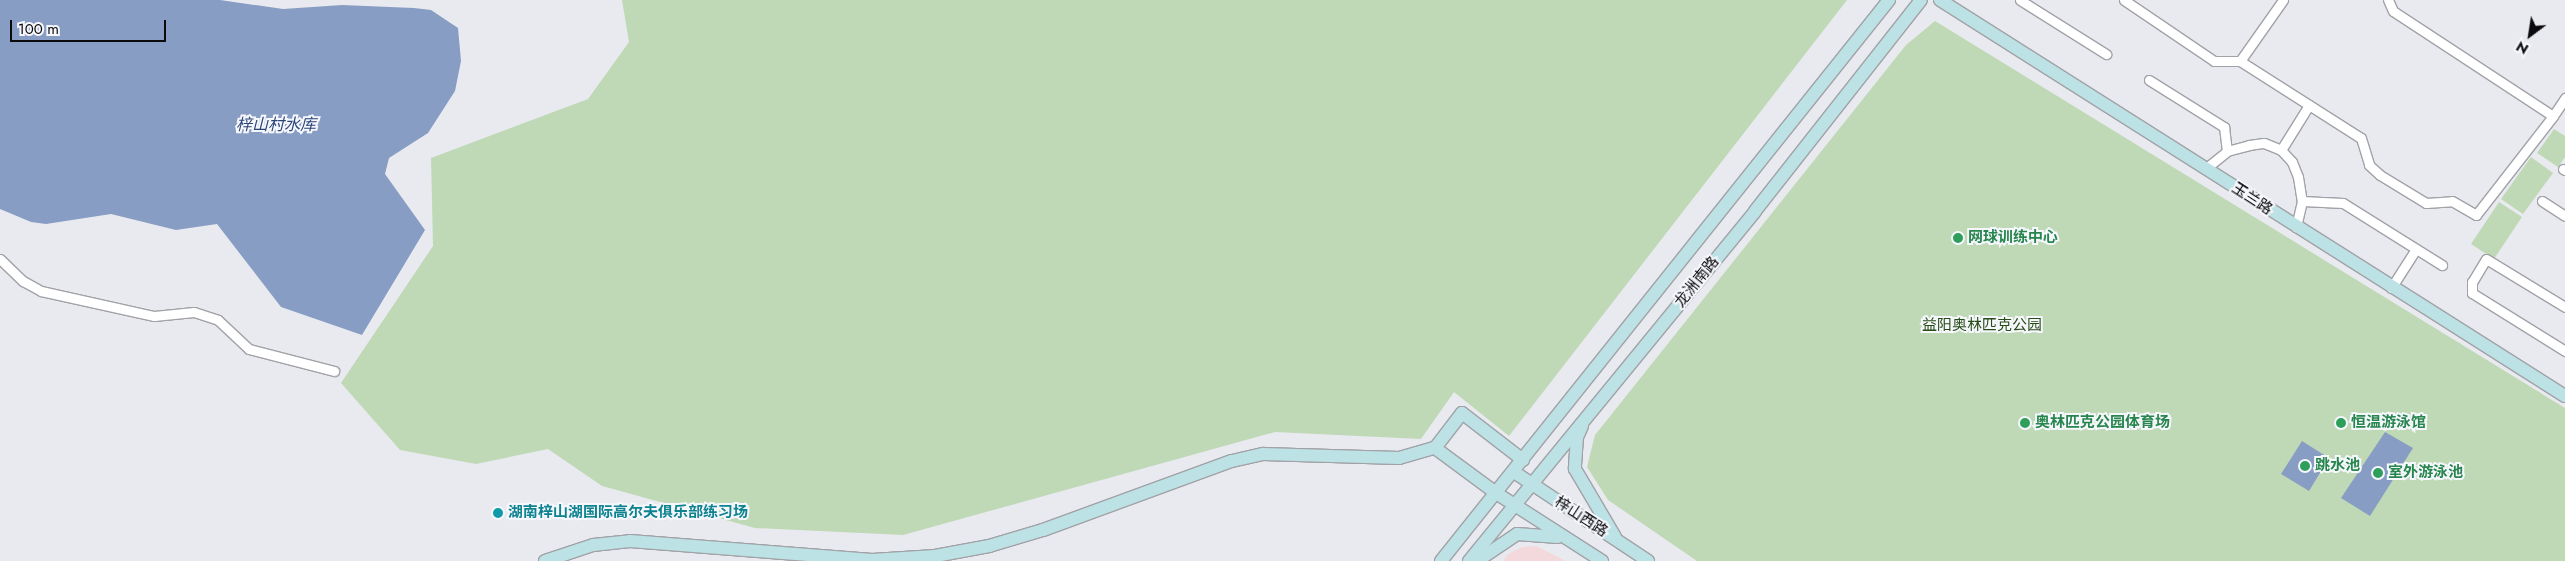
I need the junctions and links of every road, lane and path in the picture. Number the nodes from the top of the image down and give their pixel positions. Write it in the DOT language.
graph roads {
  1 [pos="1889,0"];
  2 [pos="1921,0"];
  3 [pos="1940,0"];
  4 [pos="2020,0"];
  5 [pos="2124,0"];
  6 [pos="2283,0"];
  7 [pos="2388,0"];
  8 [pos="2106,54"];
  9 [pos="2240,61"];
  10 [pos="2149,80"];
  11 [pos="2565,98"];
  12 [pos="2309,105"];
  13 [pos="2553,116"];
  14 [pos="2281,150"];
  15 [pos="2226,151"];
  16 [pos="2205,169"];
  17 [pos="2302,201"];
  18 [pos="2542,201"];
  19 [pos="2565,216"];
  20 [pos="2296,227"];
  21 [pos="2416,249"];
  22 [pos="0,259"];
  23 [pos="2442,265"];
  24 [pos="2391,288"];
  25 [pos="2565,307"];
  26 [pos="2565,351"];
  27 [pos="334,371"];
  28 [pos="2565,396"];
  29 [pos="1586,418"];
  30 [pos="1435,448"];
  31 [pos="1522,460"];
  32 [pos="1514,472"];
  33 [pos="1531,485"];
  34 [pos="1496,493"];
  35 [pos="1514,505"];
  36 [pos="1566,538"];
  37 [pos="1618,541"];
  38 [pos="545,561"];
  39 [pos="1441,561"];
  40 [pos="1469,561"];
  41 [pos="1477,561"];
  42 [pos="1602,561"];
  43 [pos="1648,561"];
  1 -- 31 [label="street, 龙洲南路"];
  2 -- 29 [label="street, 龙洲南路"];
  3 -- 16 [label="street, 玉兰路"];
  4 -- 8 [label="street"];
  5 -- 9 [label="street"];
  6 -- 9 [label="street"];
  7 -- 13 [label="street"];
  9 -- 12 [label="street"];
  10 -- 15 [label="street"];
  11 -- 13 [label="street"];
  12 -- 13 [label="street"];
  12 -- 14 [label="street"];
  14 -- 15 [label="street"];
  14 -- 17 [label="street"];
  15 -- 16 [label="street"];
  16 -- 20 [label="street, 玉兰路"];
  17 -- 20 [label="street"];
  17 -- 21 [label="street"];
  18 -- 19 [label="street"];
  20 -- 24 [label="street, 玉兰路"];
  21 -- 23 [label="street"];
  21 -- 24 [label="street"];
  22 -- 27 [label="street"];
  24 -- 28 [label="street, 玉兰路"];
  25 -- 26 [label="street"];
  29 -- 33 [label="street, 龙洲南路"];
  29 -- 37 [label="street"];
  30 -- 31 [label="street"];
  30 -- 34 [label="street, 梓山西路"];
  30 -- 38 [label="street"];
  31 -- 32 [label="street, 龙洲南路"];
  32 -- 33 [label="street, 梓山西路"];
  32 -- 34 [label="street, 龙洲南路"];
  33 -- 35 [label="street, 龙洲南路"];
  33 -- 37 [label="street, 梓山西路"];
  34 -- 35 [label="street, 梓山西路"];
  34 -- 39 [label="street, 龙洲南路"];
  35 -- 36 [label="street, 梓山西路"];
  35 -- 40 [label="street, 龙洲南路"];
  36 -- 41 [label="street"];
  36 -- 42 [label="street, 梓山西路"];
  37 -- 43 [label="street, 梓山西路"];
}
